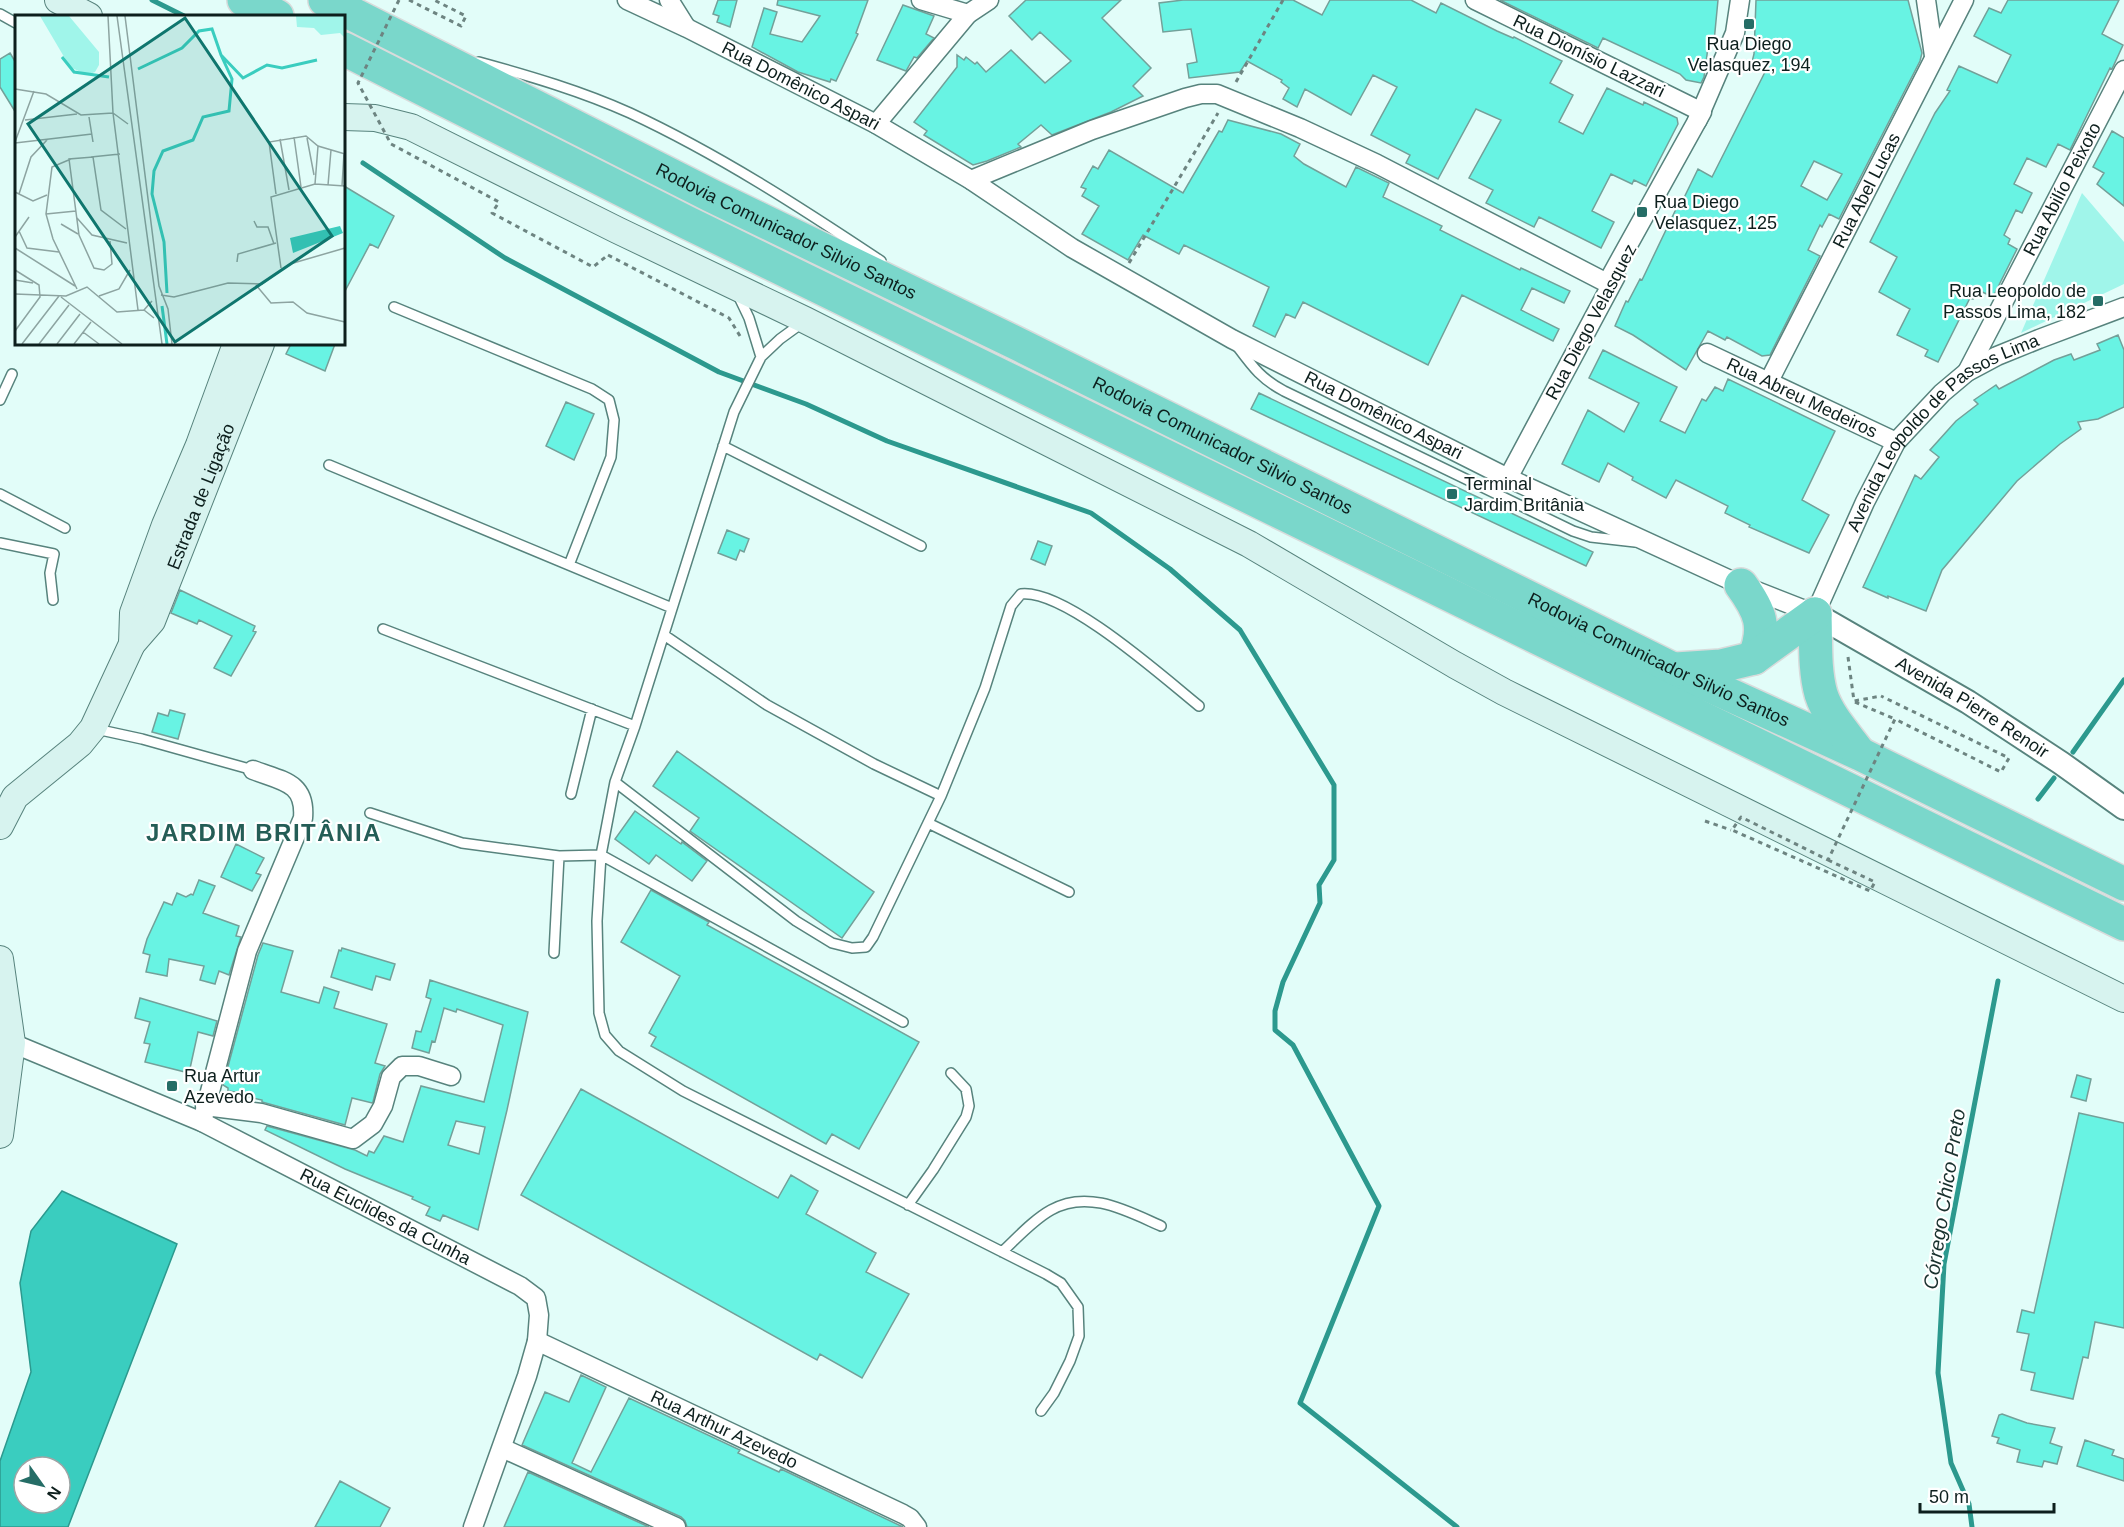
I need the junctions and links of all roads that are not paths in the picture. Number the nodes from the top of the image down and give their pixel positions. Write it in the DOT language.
graph roads {
  1 [pos="58,0"];
  2 [pos="244,0"];
  3 [pos="326,0"];
  4 [pos="627,0"];
  5 [pos="669,0"];
  6 [pos="921,0"];
  7 [pos="988,0"];
  8 [pos="1475,0"];
  9 [pos="1740,0"];
  10 [pos="1926,0"];
  11 [pos="1964,0"];
  12 [pos="374,13"];
  13 [pos="0,14"];
  14 [pos="87,15"];
  15 [pos="275,15"];
  16 [pos="969,15"];
  17 [pos="15,22"];
  18 [pos="687,28"];
  19 [pos="410,42"];
  20 [pos="345,50"];
  21 [pos="455,55"];
  22 [pos="1934,56"];
  23 [pos="466,58"];
  24 [pos="2124,70"];
  25 [pos="1702,112"];
  26 [pos="345,117"];
  27 [pos="375,118"];
  28 [pos="876,124"];
  29 [pos="345,136"];
  30 [pos="971,180"];
  31 [pos="887,265"];
  32 [pos="906,278"];
  33 [pos="735,288"];
  34 [pos="394,307"];
  35 [pos="2124,307"];
  36 [pos="805,320"];
  37 [pos="973,322"];
  38 [pos="1232,339"];
  39 [pos="236,345"];
  40 [pos="261,345"];
  41 [pos="1707,352"];
  42 [pos="758,361"];
  43 [pos="1967,372"];
  44 [pos="12,374"];
  45 [pos="1768,381"];
  46 [pos="0,400"];
  47 [pos="1896,442"];
  48 [pos="723,446"];
  49 [pos="329,465"];
  50 [pos="1508,478"];
  51 [pos="0,494"];
  52 [pos="65,528"];
  53 [pos="0,543"];
  54 [pos="1656,544"];
  55 [pos="921,546"];
  56 [pos="568,565"];
  57 [pos="1741,585"];
  58 [pos="53,600"];
  59 [pos="672,608"];
  60 [pos="1815,614"];
  61 [pos="383,629"];
  62 [pos="664,635"];
  63 [pos="132,644"];
  64 [pos="1754,658"];
  65 [pos="1673,669"];
  66 [pos="1199,706"];
  67 [pos="592,710"];
  68 [pos="636,726"];
  69 [pos="93,728"];
  70 [pos="1860,754"];
  71 [pos="253,770"];
  72 [pos="615,782"];
  73 [pos="571,794"];
  74 [pos="941,796"];
  75 [pos="8,797"];
  76 [pos="2124,808"];
  77 [pos="370,813"];
  78 [pos="928,823"];
  79 [pos="0,826"];
  80 [pos="1936,832"];
  81 [pos="601,855"];
  82 [pos="559,856"];
  83 [pos="2124,884"];
  84 [pos="1069,892"];
  85 [pos="2124,924"];
  86 [pos="2124,942"];
  87 [pos="554,953"];
  88 [pos="0,959"];
  89 [pos="2124,999"];
  90 [pos="903,1023"];
  91 [pos="12,1043"];
  92 [pos="951,1073"];
  93 [pos="451,1076"];
  94 [pos="204,1114"];
  95 [pos="0,1135"];
  96 [pos="908,1205"];
  97 [pos="1161,1226"];
  98 [pos="1002,1252"];
  99 [pos="537,1341"];
  100 [pos="1041,1411"];
  101 [pos="502,1448"];
  102 [pos="913,1523"];
  103 [pos="473,1527"];
  104 [pos="676,1527"];
  1 -- 14 [label="main road"];
  2 -- 15 [label="highway"];
  3 -- 12 [label="highway, Rodovia Comunicador Silvio Santos"];
  4 -- 18 [label="street, Rua Domênico Aspari"];
  5 -- 18 [label="street"];
  6 -- 16 [label="street"];
  7 -- 16 [label="street"];
  8 -- 25 [label="street, Rua Dionísio Lazzari"];
  9 -- 25 [label="street, Rua Diego Velasquez"];
  10 -- 22 [label="street"];
  11 -- 22 [label="street, Rua Abel Lucas"];
  12 -- 19 [label="highway, Rodovia Comunicador Silvio Santos"];
  13 -- 17 [label="lane"];
  16 -- 28 [label="street"];
  18 -- 28 [label="street, Rua Domênico Aspari"];
  19 -- 21 [label="lane"];
  19 -- 37 [label="highway, Rodovia Comunicador Silvio Santos"];
  20 -- 80 [label="highway, Rodovia Comunicador Silvio Santos"];
  22 -- 45 [label="street, Rua Abel Lucas"];
  23 -- 31 [label="lane"];
  24 -- 43 [label="street, Rua Abilío Peixoto"];
  25 -- 30 [label="street"];
  25 -- 50 [label="street, Rua Diego Velasquez"];
  26 -- 27 [label="main road"];
  27 -- 29 [label="main road"];
  27 -- 33 [label="main road"];
  28 -- 30 [label="street, Rua Domênico Aspari"];
  30 -- 38 [label="street, Rua Domênico Aspari"];
  32 -- 37 [label="lane"];
  33 -- 36 [label="main road"];
  33 -- 42 [label="lane"];
  34 -- 56 [label="lane"];
  35 -- 43 [label="street, Avenida Leopoldo de Passos Lima"];
  36 -- 42 [label="lane"];
  36 -- 89 [label="main road"];
  37 -- 65 [label="highway, Rodovia Comunicador Silvio Santos"];
  38 -- 50 [label="street, Rua Domênico Aspari"];
  38 -- 54 [label="lane"];
  39 -- 63 [label="main road, Estrada de Ligação"];
  40 -- 63 [label="main road, Estrada de Ligação"];
  41 -- 45 [label="street, Rua Abreu Medeiros"];
  42 -- 48 [label="lane"];
  43 -- 47 [label="street, Avenida Leopoldo de Passos Lima"];
  44 -- 46 [label="lane"];
  45 -- 47 [label="street, Rua Abreu Medeiros"];
  47 -- 60 [label="street, Avenida Leopoldo de Passos Lima"];
  48 -- 55 [label="lane"];
  48 -- 59 [label="lane"];
  49 -- 56 [label="lane"];
  50 -- 54 [label="street, Rua Domênico Aspari"];
  51 -- 52 [label="lane"];
  53 -- 58 [label="lane"];
  54 -- 57 [label="street, Rua Domênico Aspari"];
  56 -- 59 [label="lane"];
  57 -- 60 [label="street, Rua Domênico Aspari"];
  57 -- 64 [label="highway"];
  59 -- 62 [label="lane"];
  60 -- 64 [label="highway"];
  60 -- 70 [label="highway"];
  60 -- 76 [label="street, Avenida Pierre Renoir"];
  61 -- 67 [label="lane"];
  62 -- 68 [label="lane"];
  62 -- 74 [label="lane"];
  63 -- 69 [label="main road, Estrada de Ligação"];
  64 -- 65 [label="highway"];
  65 -- 70 [label="highway, Rodovia Comunicador Silvio Santos"];
  66 -- 74 [label="lane"];
  67 -- 68 [label="lane"];
  67 -- 73 [label="lane"];
  68 -- 72 [label="lane"];
  69 -- 71 [label="lane"];
  69 -- 75 [label="main road, Estrada de Ligação"];
  70 -- 83 [label="highway, Rodovia Comunicador Silvio Santos"];
  71 -- 94 [label="street"];
  72 -- 78 [label="lane"];
  72 -- 81 [label="lane"];
  74 -- 78 [label="lane"];
  75 -- 79 [label="main road, Estrada de Ligação"];
  77 -- 82 [label="lane"];
  78 -- 84 [label="lane"];
  80 -- 85 [label="highway, Rodovia Comunicador Silvio Santos"];
  80 -- 86 [label="highway"];
  81 -- 82 [label="lane"];
  81 -- 90 [label="lane"];
  81 -- 96 [label="lane"];
  82 -- 87 [label="lane"];
  88 -- 91 [label="main road"];
  91 -- 94 [label="street, Rua Euclides da Cunha"];
  91 -- 95 [label="main road"];
  92 -- 96 [label="lane"];
  93 -- 94 [label="street"];
  94 -- 99 [label="street, Rua Euclides da Cunha"];
  96 -- 98 [label="lane"];
  97 -- 98 [label="lane"];
  98 -- 100 [label="lane"];
  99 -- 101 [label="street, Rua Euclides da Cunha"];
  99 -- 102 [label="street, Rua Arthur Azevedo"];
  101 -- 103 [label="street, Rua Euclides da Cunha"];
  101 -- 104 [label="street"];
}
